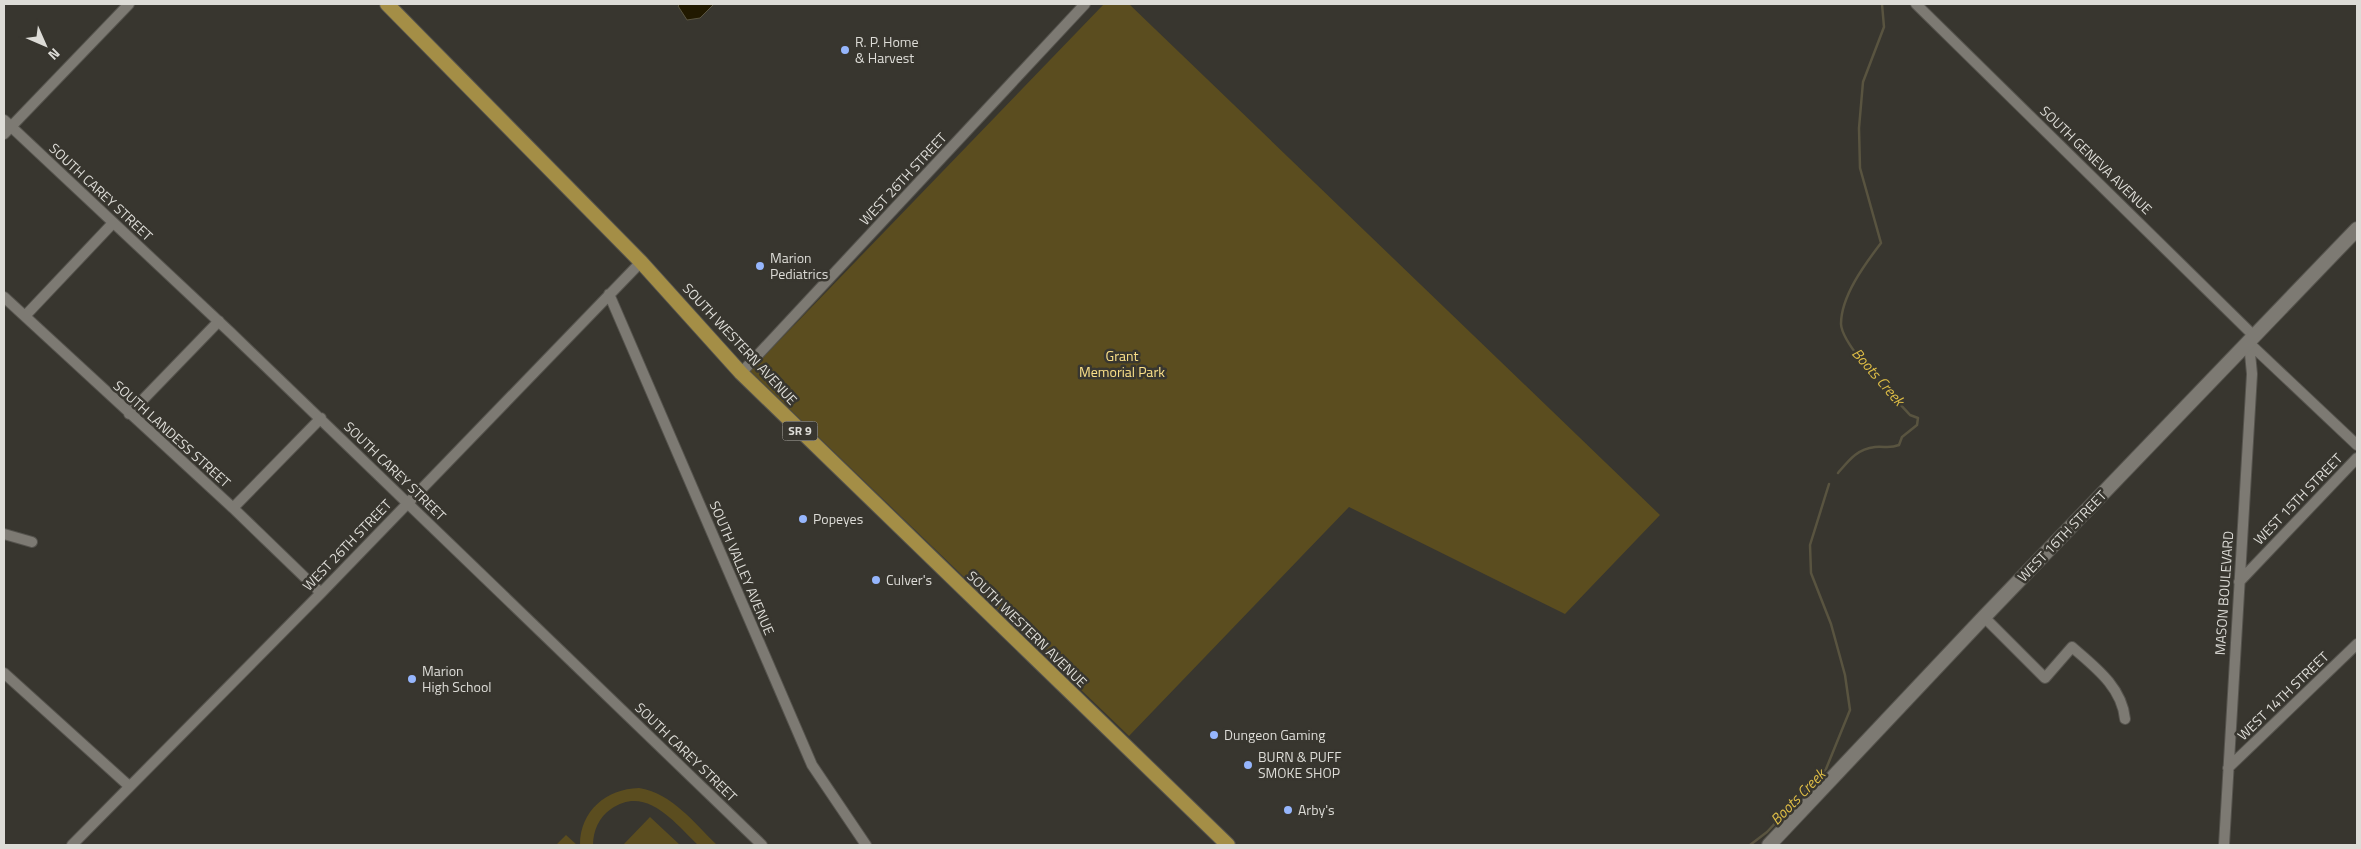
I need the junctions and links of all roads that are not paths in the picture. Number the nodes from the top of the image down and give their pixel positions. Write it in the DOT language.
graph roads {
  1 [pos="129,4"];
  2 [pos="1085,4"];
  3 [pos="1916,4"];
  4 [pos="393,6"];
  5 [pos="6,127"];
  6 [pos="113,223"];
  7 [pos="2357,229"];
  8 [pos="641,262"];
  9 [pos="608,294"];
  10 [pos="4,297"];
  11 [pos="25,316"];
  12 [pos="219,321"];
  13 [pos="2252,340"];
  14 [pos="741,373"];
  15 [pos="129,414"];
  16 [pos="321,418"];
  17 [pos="2357,445"];
  18 [pos="2357,458"];
  19 [pos="407,502"];
  20 [pos="233,508"];
  21 [pos="4,534"];
  22 [pos="32,542"];
  23 [pos="2239,582"];
  24 [pos="321,593"];
  25 [pos="1984,617"];
  26 [pos="2357,644"];
  27 [pos="4,674"];
  28 [pos="2125,719"];
  29 [pos="2228,768"];
  30 [pos="130,786"];
  31 [pos="72,845"];
  32 [pos="762,845"];
  33 [pos="866,845"];
  34 [pos="1228,845"];
  35 [pos="1769,845"];
  36 [pos="2224,845"];
  1 -- 5 [label="street"];
  2 -- 14 [label="street, WEST 26TH STREET"];
  3 -- 13 [label="street, SOUTH GENEVA AVENUE"];
  4 -- 8 [label="highway, SOUTH WESTERN AVENUE / SR 9"];
  5 -- 6 [label="street, SOUTH CAREY STREET"];
  6 -- 11 [label="street"];
  6 -- 12 [label="street, SOUTH CAREY STREET"];
  7 -- 13 [label="street, WEST 16TH STREET"];
  8 -- 9 [label="street, WEST 26TH STREET"];
  8 -- 14 [label="highway, SOUTH WESTERN AVENUE / SR 9"];
  9 -- 19 [label="street, WEST 26TH STREET"];
  9 -- 33 [label="street, SOUTH VALLEY AVENUE"];
  10 -- 11 [label="street, SOUTH LANDESS STREET"];
  11 -- 15 [label="street, SOUTH LANDESS STREET"];
  12 -- 15 [label="street"];
  12 -- 16 [label="street, SOUTH CAREY STREET"];
  13 -- 17 [label="street, SOUTH GENEVA AVENUE"];
  13 -- 23 [label="street, MASON BOULEVARD"];
  13 -- 25 [label="street, WEST 16TH STREET"];
  14 -- 34 [label="highway, SOUTH WESTERN AVENUE / SR 9"];
  15 -- 20 [label="street, SOUTH LANDESS STREET"];
  16 -- 19 [label="street, SOUTH CAREY STREET"];
  16 -- 20 [label="street"];
  18 -- 23 [label="street, WEST 15TH STREET"];
  19 -- 24 [label="street, WEST 26TH STREET"];
  19 -- 32 [label="street, SOUTH CAREY STREET"];
  20 -- 24 [label="street, SOUTH LANDESS STREET"];
  21 -- 22 [label="street"];
  23 -- 29 [label="street, MASON BOULEVARD"];
  24 -- 30 [label="street, WEST 26TH STREET"];
  25 -- 28 [label="street"];
  25 -- 35 [label="street, WEST 16TH STREET"];
  26 -- 29 [label="street, WEST 14TH STREET"];
  27 -- 30 [label="street"];
  29 -- 36 [label="street, MASON BOULEVARD"];
  30 -- 31 [label="street, WEST 26TH STREET"];
}
